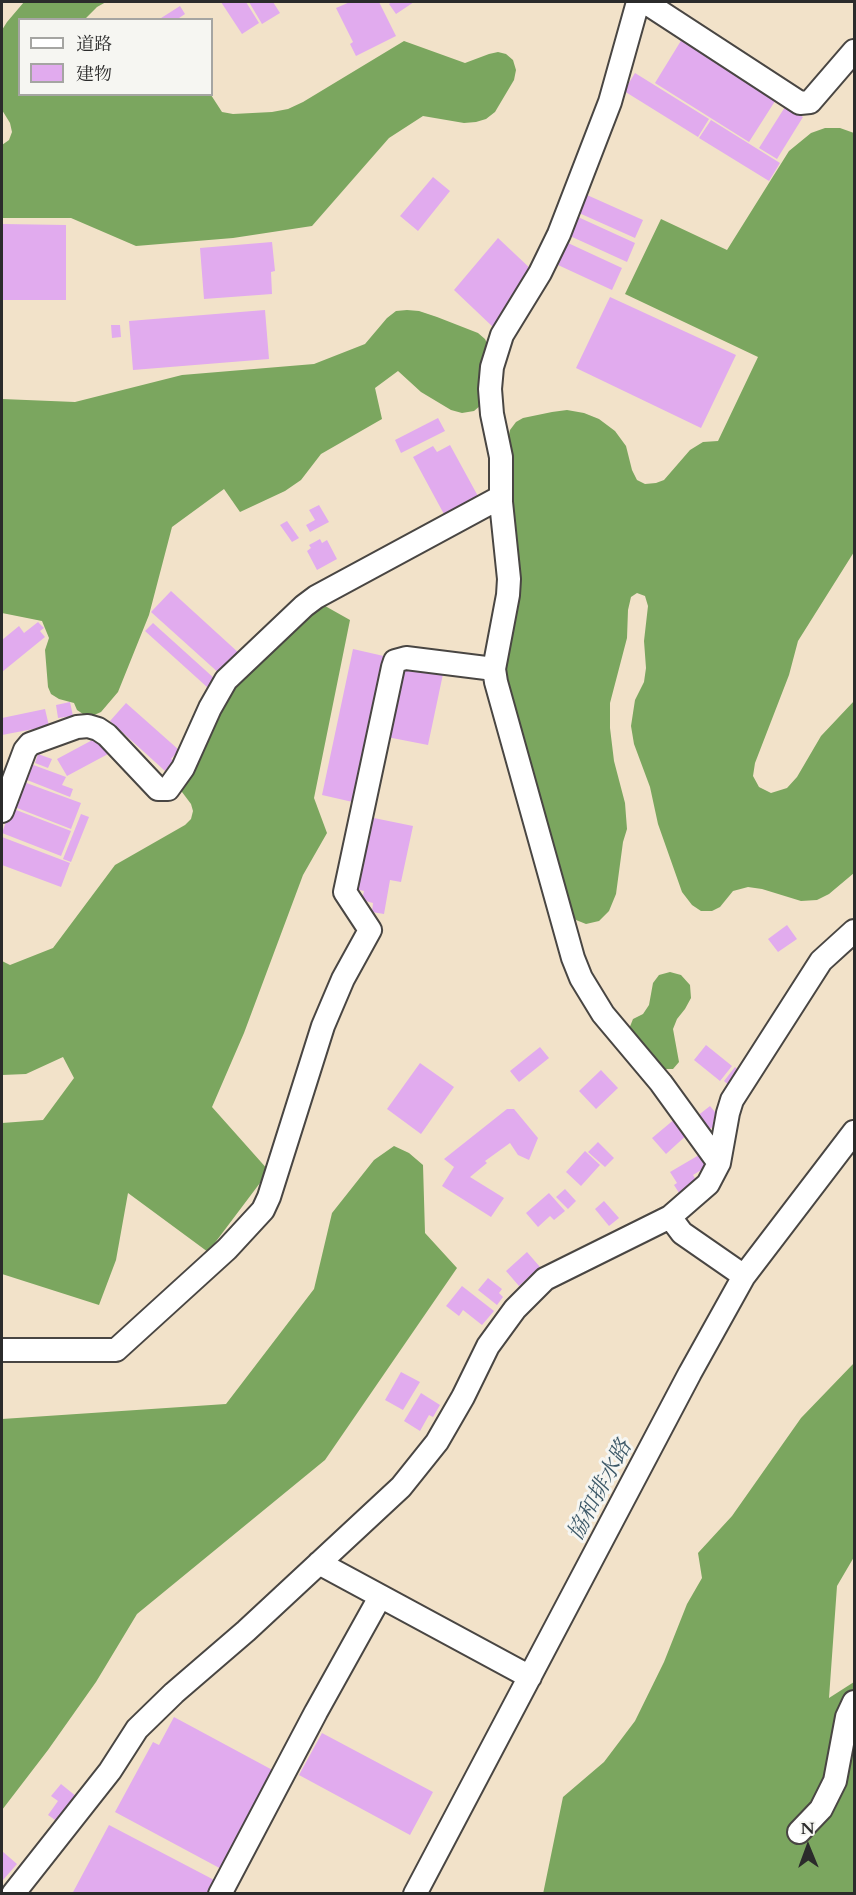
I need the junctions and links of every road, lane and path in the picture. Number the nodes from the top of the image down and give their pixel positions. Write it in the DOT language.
graph roads {
  1 [pos="638,2"];
  2 [pos="645,2"];
  3 [pos="855,51"];
  4 [pos="501,497"];
  5 [pos="494,669"];
  6 [pos="2,812"];
  7 [pos="855,931"];
  8 [pos="855,1132"];
  9 [pos="719,1163"];
  10 [pos="670,1217"];
  11 [pos="739,1273"];
  12 [pos="2,1350"];
  13 [pos="320,1563"];
  14 [pos="380,1597"];
  15 [pos="524,1674"];
  16 [pos="855,1702"];
  17 [pos="799,1832"];
  18 [pos="13,1893"];
  19 [pos="220,1893"];
  20 [pos="415,1893"];
  1 -- 4 [label="street"];
  2 -- 3 [label="street"];
  4 -- 5 [label="street"];
  4 -- 6 [label="street"];
  5 -- 9 [label="street"];
  5 -- 12 [label="street"];
  7 -- 9 [label="street"];
  8 -- 11 [label="street"];
  9 -- 10 [label="street"];
  10 -- 11 [label="street"];
  10 -- 13 [label="street"];
  11 -- 15 [label="street"];
  13 -- 14 [label="street"];
  13 -- 18 [label="street"];
  14 -- 15 [label="street"];
  14 -- 19 [label="street"];
  15 -- 20 [label="street"];
  16 -- 17 [label="street"];
}
